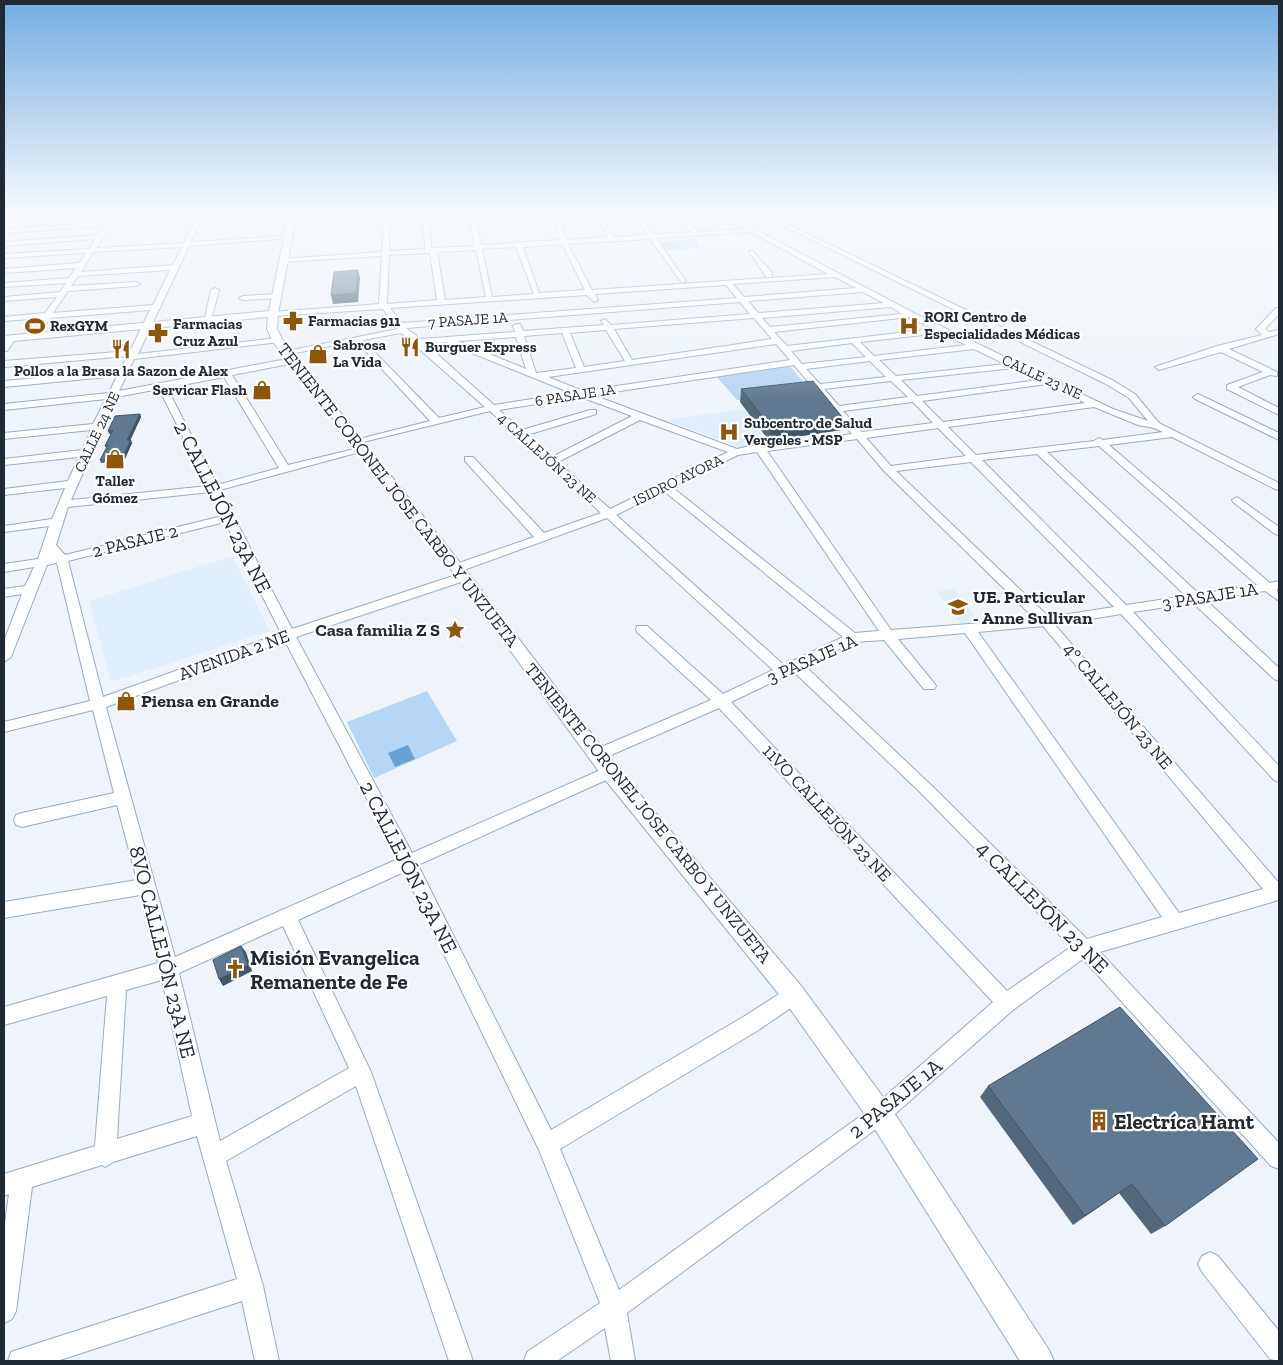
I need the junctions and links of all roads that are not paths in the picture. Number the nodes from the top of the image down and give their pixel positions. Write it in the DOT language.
graph roads {
  1 [pos="87,276"];
  2 [pos="173,276"];
  3 [pos="280,276"];
  4 [pos="385,276"];
  5 [pos="436,276"];
  6 [pos="484,276"];
  7 [pos="530,276"];
  8 [pos="582,276"];
  9 [pos="678,276"];
  10 [pos="759,276"];
  11 [pos="828,276"];
  12 [pos="839,276"];
  13 [pos="890,276"];
  14 [pos="74,277"];
  15 [pos="682,281"];
  16 [pos="728,283"];
  17 [pos="136,284"];
  18 [pos="4,285"];
  19 [pos="214,290"];
  20 [pos="589,290"];
  21 [pos="865,290"];
  22 [pos="64,292"];
  23 [pos="536,292"];
  24 [pos="276,296"];
  25 [pos="489,296"];
  26 [pos="243,298"];
  27 [pos="4,299"];
  28 [pos="508,299"];
  29 [pos="742,299"];
  30 [pos="441,300"];
  31 [pos="892,305"];
  32 [pos="384,306"];
  33 [pos="157,307"];
  34 [pos="599,310"];
  35 [pos="1279,310"];
  36 [pos="273,314"];
  37 [pos="911,315"];
  38 [pos="47,316"];
  39 [pos="756,316"];
  40 [pos="513,317"];
  41 [pos="4,320"];
  42 [pos="207,320"];
  43 [pos="148,326"];
  44 [pos="401,328"];
  45 [pos="609,328"];
  46 [pos="768,330"];
  47 [pos="942,330"];
  48 [pos="564,331"];
  49 [pos="1279,332"];
  50 [pos="520,334"];
  51 [pos="1267,335"];
  52 [pos="34,336"];
  53 [pos="8,338"];
  54 [pos="358,339"];
  55 [pos="277,340"];
  56 [pos="447,340"];
  57 [pos="778,341"];
  58 [pos="420,342"];
  59 [pos="854,342"];
  60 [pos="977,346"];
  61 [pos="1220,348"];
  62 [pos="4,349"];
  63 [pos="784,349"];
  64 [pos="133,355"];
  65 [pos="289,356"];
  66 [pos="874,359"];
  67 [pos="630,363"];
  68 [pos="4,364"];
  69 [pos="797,364"];
  70 [pos="1015,365"];
  71 [pos="1159,367"];
  72 [pos="669,369"];
  73 [pos="581,370"];
  74 [pos="124,373"];
  75 [pos="227,374"];
  76 [pos="1275,374"];
  77 [pos="536,375"];
  78 [pos="895,379"];
  79 [pos="1051,382"];
  80 [pos="4,384"];
  81 [pos="162,386"];
  82 [pos="817,387"];
  83 [pos="581,394"];
  84 [pos="114,395"];
  85 [pos="1198,397"];
  86 [pos="915,399"];
  87 [pos="1096,404"];
  88 [pos="4,407"];
  89 [pos="491,408"];
  90 [pos="836,409"];
  91 [pos="593,412"];
  92 [pos="1279,412"];
  93 [pos="642,415"];
  94 [pos="437,422"];
  95 [pos="939,425"];
  96 [pos="1156,425"];
  97 [pos="98,427"];
  98 [pos="520,434"];
  99 [pos="1172,434"];
  100 [pos="858,435"];
  101 [pos="4,436"];
  102 [pos="1279,437"];
  103 [pos="1098,441"];
  104 [pos="360,445"];
  105 [pos="760,448"];
  106 [pos="1039,450"];
  107 [pos="736,452"];
  108 [pos="86,453"];
  109 [pos="973,458"];
  110 [pos="469,459"];
  111 [pos="4,462"];
  112 [pos="550,462"];
  113 [pos="888,469"];
  114 [pos="286,470"];
  115 [pos="72,484"];
  116 [pos="1279,487"];
  117 [pos="666,488"];
  118 [pos="213,489"];
  119 [pos="4,492"];
  120 [pos="1237,500"];
  121 [pos="64,504"];
  122 [pos="609,514"];
  123 [pos="228,518"];
  124 [pos="56,522"];
  125 [pos="4,529"];
  126 [pos="1279,532"];
  127 [pos="542,538"];
  128 [pos="51,556"];
  129 [pos="4,568"];
  130 [pos="460,573"];
  131 [pos="1274,586"];
  132 [pos="30,589"];
  133 [pos="4,593"];
  134 [pos="1279,597"];
  135 [pos="1197,598"];
  136 [pos="1122,609"];
  137 [pos="1046,622"];
  138 [pos="968,628"];
  139 [pos="642,629"];
  140 [pos="887,634"];
  141 [pos="288,635"];
  142 [pos="852,638"];
  143 [pos="5,650"];
  144 [pos="789,669"];
  145 [pos="1279,676"];
  146 [pos="929,686"];
  147 [pos="721,701"];
  148 [pos="98,704"];
  149 [pos="4,727"];
  150 [pos="597,755"];
  151 [pos="610,772"];
  152 [pos="1279,776"];
  153 [pos="124,798"];
  154 [pos="22,820"];
  155 [pos="409,864"];
  156 [pos="147,886"];
  157 [pos="1278,892"];
  158 [pos="4,910"];
  159 [pos="288,916"];
  160 [pos="1175,921"];
  161 [pos="1084,948"];
  162 [pos="169,969"];
  163 [pos="117,985"];
  164 [pos="794,995"];
  165 [pos="1006,1004"];
  166 [pos="4,1016"];
  167 [pos="361,1072"];
  168 [pos="880,1114"];
  169 [pos="204,1123"];
  170 [pos="547,1144"];
  171 [pos="105,1156"];
  172 [pos="214,1156"];
  173 [pos="1279,1158"];
  174 [pos="13,1183"];
  175 [pos="1210,1264"];
  176 [pos="251,1286"];
  177 [pos="614,1308"];
  178 [pos="4,1310"];
  179 [pos="1279,1350"];
  180 [pos="20,1361"];
  181 [pos="267,1361"];
  182 [pos="461,1361"];
  183 [pos="536,1361"];
  184 [pos="622,1361"];
  185 [pos="1038,1361"];
  1 -- 14 [label="street"];
  2 -- 33 [label="street, CALLE 24 NE"];
  3 -- 24 [label="street, TENIENTE CORONEL JOSE CARBO Y UNZUETA"];
  4 -- 32 [label="street"];
  5 -- 30 [label="street"];
  6 -- 25 [label="street"];
  7 -- 23 [label="street"];
  8 -- 20 [label="street"];
  9 -- 15 [label="street"];
  10 -- 15 [label="street"];
  11 -- 16 [label="street"];
  12 -- 21 [label="street, CALLE 23 NE"];
  13 -- 96 [label="street"];
  14 -- 18 [label="street"];
  14 -- 22 [label="street"];
  15 -- 20 [label="street"];
  16 -- 20 [label="street"];
  16 -- 29 [label="street, 4° CALLEJÓN 23 NE"];
  17 -- 22 [label="street"];
  19 -- 42 [label="street"];
  20 -- 23 [label="street"];
  20 -- 28 [label="street"];
  20 -- 34 [label="street"];
  21 -- 29 [label="street, 7 PASAJE 1A"];
  21 -- 31 [label="street, CALLE 23 NE"];
  22 -- 27 [label="street"];
  22 -- 38 [label="street"];
  23 -- 25 [label="street"];
  24 -- 26 [label="street"];
  24 -- 36 [label="street, TENIENTE CORONEL JOSE CARBO Y UNZUETA"];
  25 -- 30 [label="street"];
  28 -- 32 [label="street"];
  28 -- 40 [label="street"];
  29 -- 34 [label="street, 7 PASAJE 1A"];
  29 -- 39 [label="street, 4° CALLEJÓN 23 NE"];
  30 -- 32 [label="street"];
  31 -- 37 [label="street, CALLE 23 NE"];
  31 -- 39 [label="street"];
  32 -- 36 [label="street"];
  32 -- 44 [label="street, 4 CALLEJÓN 23 NE"];
  33 -- 38 [label="street"];
  33 -- 43 [label="street, CALLE 24 NE"];
  34 -- 40 [label="street, 7 PASAJE 1A"];
  34 -- 45 [label="street"];
  35 -- 51 [label="street"];
  36 -- 42 [label="street"];
  36 -- 55 [label="street, TENIENTE CORONEL JOSE CARBO Y UNZUETA"];
  37 -- 46 [label="street"];
  37 -- 47 [label="street, CALLE 23 NE"];
  38 -- 41 [label="street"];
  38 -- 52 [label="street"];
  39 -- 45 [label="street"];
  39 -- 46 [label="street, 4° CALLEJÓN 23 NE"];
  40 -- 44 [label="street, 7 PASAJE 1A"];
  40 -- 50 [label="street"];
  42 -- 43 [label="street"];
  43 -- 52 [label="street"];
  43 -- 64 [label="street, CALLE 24 NE"];
  44 -- 54 [label="street, 7 PASAJE 1A"];
  44 -- 58 [label="street, 4 CALLEJÓN 23 NE"];
  45 -- 48 [label="street"];
  45 -- 67 [label="street"];
  46 -- 57 [label="street, 4° CALLEJÓN 23 NE"];
  47 -- 59 [label="street"];
  47 -- 60 [label="street, CALLE 23 NE"];
  48 -- 50 [label="street"];
  48 -- 73 [label="street"];
  49 -- 51 [label="street"];
  50 -- 56 [label="street"];
  50 -- 77 [label="street"];
  51 -- 61 [label="street"];
  52 -- 53 [label="street"];
  53 -- 62 [label="street"];
  54 -- 65 [label="street, 7 PASAJE 1A"];
  54 -- 94 [label="street"];
  55 -- 64 [label="street"];
  55 -- 65 [label="street, TENIENTE CORONEL JOSE CARBO Y UNZUETA"];
  56 -- 58 [label="street"];
  56 -- 77 [label="street"];
  57 -- 63 [label="street, 4° CALLEJÓN 23 NE"];
  57 -- 72 [label="street"];
  58 -- 89 [label="street, 4 CALLEJÓN 23 NE"];
  59 -- 63 [label="street"];
  59 -- 66 [label="street"];
  60 -- 66 [label="street, 6 PASAJE 1A"];
  60 -- 70 [label="street, CALLE 23 NE"];
  61 -- 71 [label="street"];
  61 -- 76 [label="street"];
  63 -- 69 [label="street, 4° CALLEJÓN 23 NE"];
  64 -- 68 [label="street"];
  64 -- 74 [label="street, CALLE 24 NE"];
  65 -- 75 [label="street, 7 PASAJE 1A"];
  65 -- 104 [label="street, TENIENTE CORONEL JOSE CARBO Y UNZUETA"];
  66 -- 69 [label="street, 6 PASAJE 1A"];
  66 -- 78 [label="street"];
  67 -- 72 [label="street"];
  67 -- 73 [label="street"];
  69 -- 72 [label="street, 6 PASAJE 1A"];
  69 -- 82 [label="street, 4° CALLEJÓN 23 NE"];
  70 -- 78 [label="street"];
  70 -- 79 [label="street, CALLE 23 NE"];
  72 -- 83 [label="street, 6 PASAJE 1A"];
  73 -- 77 [label="street"];
  74 -- 80 [label="street"];
  74 -- 84 [label="street, CALLE 24 NE"];
  75 -- 81 [label="street, 7 PASAJE 1A"];
  75 -- 114 [label="street"];
  76 -- 92 [label="street"];
  77 -- 83 [label="street"];
  78 -- 82 [label="street"];
  78 -- 86 [label="street"];
  79 -- 86 [label="street"];
  79 -- 87 [label="street, CALLE 23 NE"];
  81 -- 84 [label="street, 7 PASAJE 1A"];
  81 -- 118 [label="street, 2 CALLEJÓN 23A NE"];
  82 -- 90 [label="street, 4° CALLEJÓN 23 NE"];
  83 -- 89 [label="street, 6 PASAJE 1A"];
  83 -- 93 [label="street"];
  84 -- 88 [label="street, 7 PASAJE 1A"];
  84 -- 97 [label="street, CALLE 24 NE"];
  85 -- 102 [label="street"];
  86 -- 90 [label="street"];
  86 -- 95 [label="street"];
  87 -- 95 [label="street, ISIDRO AYORA"];
  87 -- 96 [label="street, CALLE 23 NE"];
  89 -- 94 [label="street, 6 PASAJE 1A"];
  89 -- 98 [label="street, 4 CALLEJÓN 23 NE"];
  90 -- 100 [label="street, 4° CALLEJÓN 23 NE"];
  91 -- 98 [label="street"];
  93 -- 107 [label="street"];
  93 -- 112 [label="street"];
  94 -- 104 [label="street, 6 PASAJE 1A"];
  95 -- 100 [label="street, ISIDRO AYORA"];
  95 -- 109 [label="street"];
  96 -- 99 [label="street"];
  97 -- 101 [label="street"];
  97 -- 108 [label="street, CALLE 24 NE"];
  98 -- 112 [label="street, 4 CALLEJÓN 23 NE"];
  99 -- 103 [label="street"];
  99 -- 116 [label="street"];
  100 -- 105 [label="street, ISIDRO AYORA"];
  100 -- 113 [label="street, 4° CALLEJÓN 23 NE"];
  103 -- 106 [label="street"];
  103 -- 131 [label="street"];
  104 -- 114 [label="street, 6 PASAJE 1A"];
  104 -- 130 [label="street, TENIENTE CORONEL JOSE CARBO Y UNZUETA"];
  105 -- 107 [label="street, ISIDRO AYORA"];
  105 -- 140 [label="street"];
  106 -- 109 [label="street"];
  106 -- 135 [label="street"];
  107 -- 117 [label="street, ISIDRO AYORA"];
  108 -- 111 [label="street"];
  108 -- 115 [label="street, CALLE 24 NE"];
  109 -- 113 [label="street"];
  109 -- 136 [label="street"];
  110 -- 127 [label="street"];
  112 -- 122 [label="street, 4 CALLEJÓN 23 NE"];
  113 -- 137 [label="street, 4° CALLEJÓN 23 NE"];
  114 -- 118 [label="street, 6 PASAJE 1A"];
  115 -- 119 [label="street"];
  115 -- 121 [label="street, CALLE 24 NE"];
  117 -- 122 [label="street, ISIDRO AYORA"];
  117 -- 142 [label="street"];
  118 -- 121 [label="street, 6 PASAJE 1A"];
  118 -- 123 [label="street, 2 CALLEJÓN 23A NE"];
  120 -- 126 [label="street"];
  121 -- 124 [label="street, CALLE 24 NE"];
  122 -- 127 [label="street, ISIDRO AYORA"];
  122 -- 144 [label="street, 4 CALLEJÓN 23 NE"];
  123 -- 128 [label="street, 2 PASAJE 2"];
  123 -- 141 [label="street, 2 CALLEJÓN 23A NE"];
  124 -- 125 [label="street"];
  124 -- 128 [label="street, CALLE 24 NE"];
  127 -- 130 [label="street, ISIDRO AYORA"];
  128 -- 129 [label="street, 2 PASAJE 2"];
  128 -- 132 [label="street, CALLE 24 NE"];
  128 -- 148 [label="street, 8VO CALLEJÓN 23A NE"];
  130 -- 141 [label="street, AVENIDA 2 NE"];
  130 -- 150 [label="street, TENIENTE CORONEL JOSE CARBO Y UNZUETA"];
  131 -- 134 [label="street"];
  131 -- 135 [label="street, 3 PASAJE 1A"];
  132 -- 133 [label="street"];
  132 -- 143 [label="street, CALLE 24 NE"];
  135 -- 136 [label="street, 3 PASAJE 1A"];
  135 -- 145 [label="street"];
  136 -- 137 [label="street, 3 PASAJE 1A"];
  136 -- 152 [label="street"];
  137 -- 138 [label="street, 3 PASAJE 1A"];
  137 -- 157 [label="street, 4° CALLEJÓN 23 NE"];
  138 -- 140 [label="street, 3 PASAJE 1A"];
  138 -- 160 [label="street"];
  139 -- 147 [label="street, 11VO CALLEJÓN 23 NE"];
  140 -- 142 [label="street, 3 PASAJE 1A"];
  140 -- 146 [label="street"];
  141 -- 148 [label="street, AVENIDA 2 NE"];
  141 -- 155 [label="street, 2 CALLEJÓN 23A NE"];
  142 -- 144 [label="street, 3 PASAJE 1A"];
  144 -- 147 [label="street, 3 PASAJE 1A"];
  144 -- 161 [label="street, 4 CALLEJÓN 23 NE"];
  147 -- 150 [label="street, 3 PASAJE 1A"];
  147 -- 165 [label="street, 11VO CALLEJÓN 23 NE"];
  148 -- 149 [label="street, AVENIDA 2 NE"];
  148 -- 153 [label="street, 8VO CALLEJÓN 23A NE"];
  150 -- 151 [label="street, TENIENTE CORONEL JOSE CARBO Y UNZUETA"];
  151 -- 155 [label="street"];
  151 -- 164 [label="street, TENIENTE CORONEL JOSE CARBO Y UNZUETA"];
  153 -- 154 [label="street"];
  153 -- 156 [label="street, 8VO CALLEJÓN 23A NE"];
  155 -- 159 [label="street"];
  155 -- 170 [label="street, 2 CALLEJÓN 23A NE"];
  156 -- 158 [label="street"];
  156 -- 162 [label="street, 8VO CALLEJÓN 23A NE"];
  157 -- 160 [label="street, 2 PASAJE 1A"];
  159 -- 162 [label="street"];
  159 -- 167 [label="street"];
  160 -- 161 [label="street, 2 PASAJE 1A"];
  161 -- 165 [label="street, 2 PASAJE 1A"];
  161 -- 173 [label="street, 4 CALLEJÓN 23 NE"];
  162 -- 163 [label="street"];
  162 -- 169 [label="street, 8VO CALLEJÓN 23A NE"];
  163 -- 166 [label="street"];
  163 -- 171 [label="street"];
  164 -- 168 [label="street, TENIENTE CORONEL JOSE CARBO Y UNZUETA"];
  164 -- 170 [label="street"];
  165 -- 168 [label="street, 2 PASAJE 1A"];
  167 -- 172 [label="street"];
  167 -- 182 [label="street"];
  168 -- 177 [label="street, 2 PASAJE 1A"];
  168 -- 185 [label="street, TENIENTE CORONEL JOSE CARBO Y UNZUETA"];
  169 -- 171 [label="street"];
  169 -- 172 [label="street, 8VO CALLEJÓN 23A NE"];
  170 -- 177 [label="street, 2 CALLEJÓN 23A NE"];
  171 -- 174 [label="street"];
  172 -- 176 [label="street, 8VO CALLEJÓN 23A NE"];
  174 -- 178 [label="street"];
  175 -- 179 [label="street"];
  176 -- 180 [label="street"];
  176 -- 181 [label="street, 8VO CALLEJÓN 23A NE"];
  177 -- 183 [label="street, 2 PASAJE 1A"];
  177 -- 184 [label="street, 2 CALLEJÓN 23A NE"];
}
